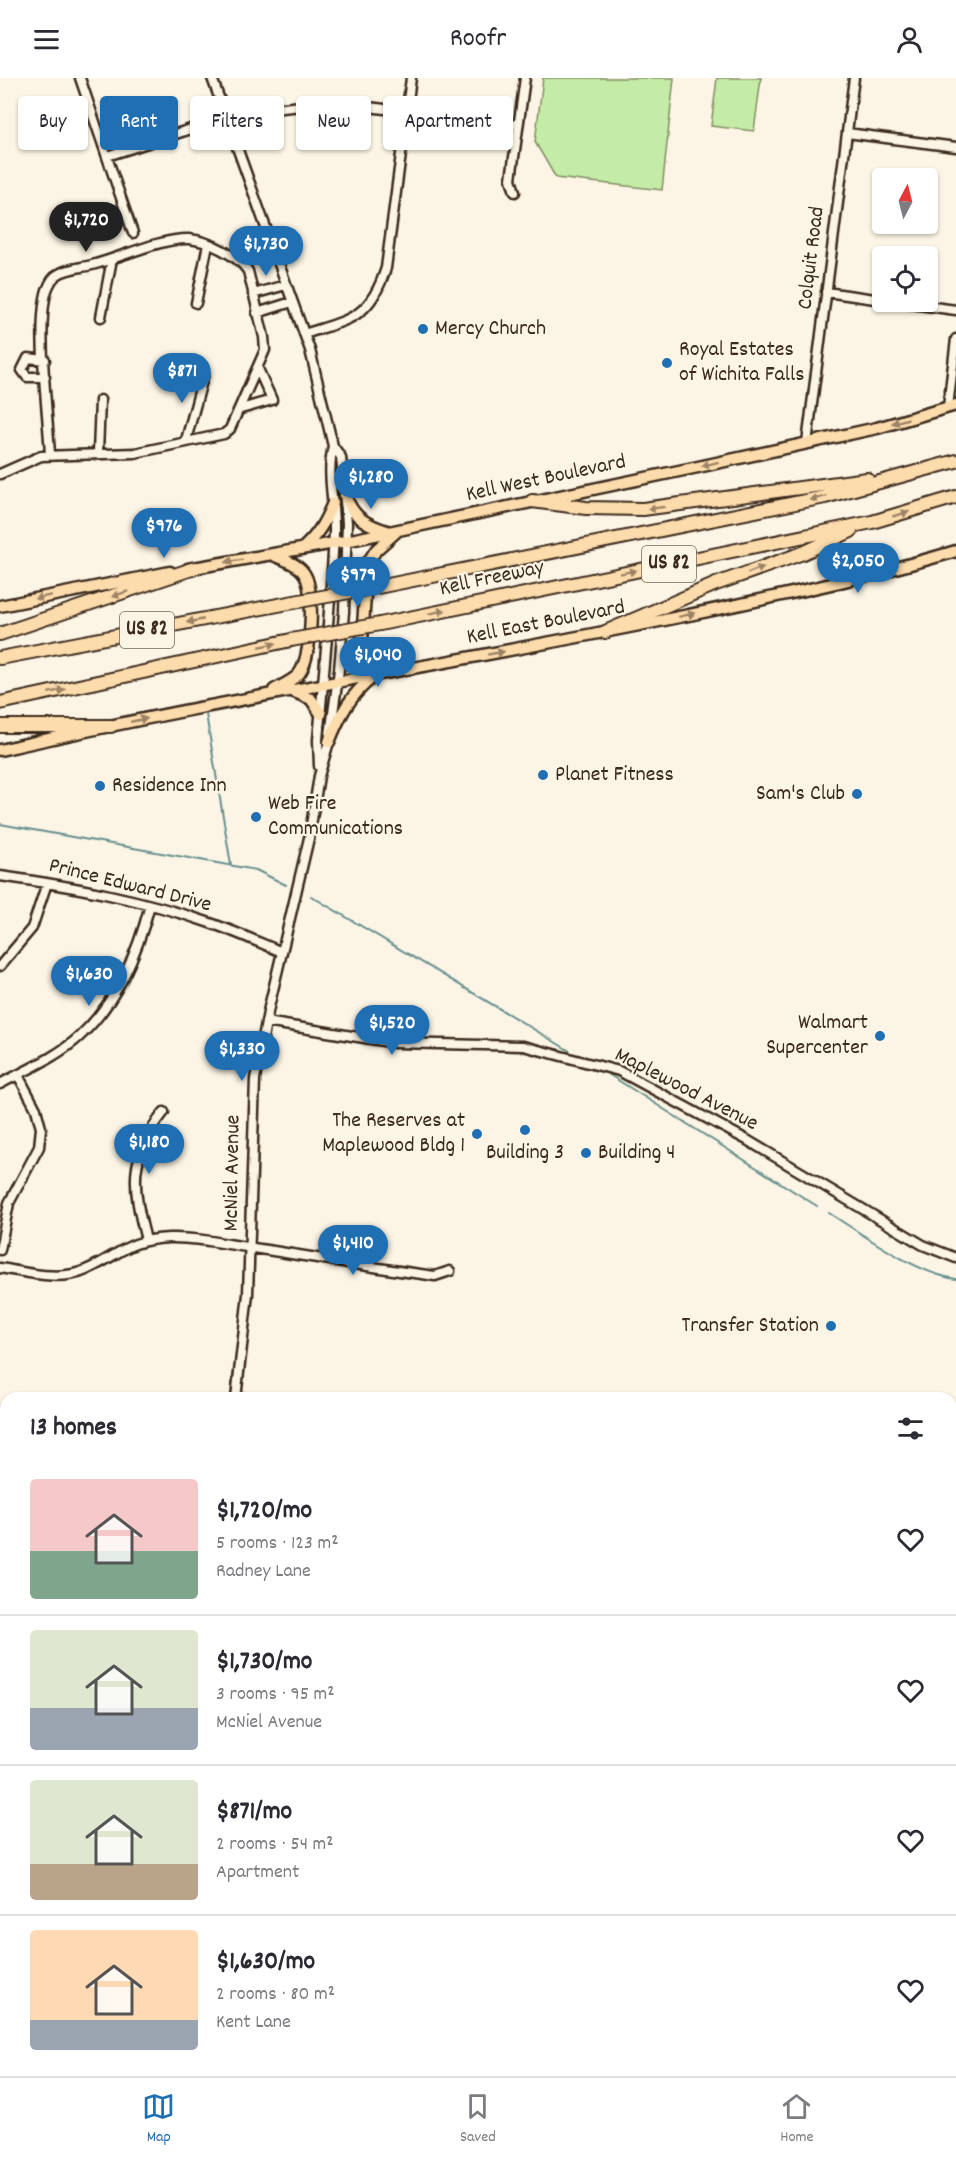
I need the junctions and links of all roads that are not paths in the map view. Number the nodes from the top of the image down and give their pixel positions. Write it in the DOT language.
graph roads {
  1 [pos="80,78"];
  2 [pos="212,78"];
  3 [pos="411,78"];
  4 [pos="525,78"];
  5 [pos="854,78"];
  6 [pos="218,96"];
  7 [pos="408,96"];
  8 [pos="284,108"];
  9 [pos="383,110"];
  10 [pos="513,124"];
  11 [pos="518,125"];
  12 [pos="190,129"];
  13 [pos="847,133"];
  14 [pos="956,147"];
  15 [pos="237,150"];
  16 [pos="401,150"];
  17 [pos="107,156"];
  18 [pos="515,192"];
  19 [pos="133,233"];
  20 [pos="208,244"];
  21 [pos="112,259"];
  22 [pos="286,285"];
  23 [pos="826,292"];
  24 [pos="253,294"];
  25 [pos="872,299"];
  26 [pos="292,302"];
  27 [pos="196,303"];
  28 [pos="938,308"];
  29 [pos="956,310"];
  30 [pos="257,313"];
  31 [pos="101,317"];
  32 [pos="304,334"];
  33 [pos="956,339"];
  34 [pos="45,360"];
  35 [pos="258,369"];
  36 [pos="204,374"];
  37 [pos="45,377"];
  38 [pos="100,400"];
  39 [pos="952,406"];
  40 [pos="241,409"];
  41 [pos="186,440"];
  42 [pos="807,443"];
  43 [pos="333,446"];
  44 [pos="98,453"];
  45 [pos="50,455"];
  46 [pos="956,461"];
  47 [pos="0,474"];
  48 [pos="901,476"];
  49 [pos="345,495"];
  50 [pos="956,497"];
  51 [pos="532,501"];
  52 [pos="333,502"];
  53 [pos="872,522"];
  54 [pos="394,531"];
  55 [pos="346,541"];
  56 [pos="333,544"];
  57 [pos="300,550"];
  58 [pos="956,551"];
  59 [pos="272,555"];
  60 [pos="195,568"];
  61 [pos="0,606"];
  62 [pos="605,632"];
  63 [pos="0,634"];
  64 [pos="0,658"];
  65 [pos="402,670"];
  66 [pos="376,674"];
  67 [pos="338,681"];
  68 [pos="323,684"];
  69 [pos="285,691"];
  70 [pos="266,695"];
  71 [pos="0,703"];
  72 [pos="321,714"];
  73 [pos="0,726"];
  74 [pos="111,726"];
  75 [pos="329,742"];
  76 [pos="0,750"];
  77 [pos="319,776"];
  78 [pos="0,876"];
  79 [pos="47,883"];
  80 [pos="150,905"];
  81 [pos="282,952"];
  82 [pos="0,966"];
  83 [pos="266,1022"];
  84 [pos="18,1075"];
  85 [pos="0,1084"];
  86 [pos="164,1112"];
  87 [pos="146,1240"];
  88 [pos="250,1247"];
  89 [pos="0,1250"];
  90 [pos="956,1258"];
  91 [pos="0,1268"];
  92 [pos="450,1271"];
  93 [pos="237,1392"];
  1 -- 17 [label="street"];
  2 -- 6 [label="street, McNiel Avenue"];
  3 -- 7 [label="street"];
  4 -- 11 [label="street"];
  5 -- 13 [label="street, Colquit Road"];
  8 -- 9 [label="street"];
  10 -- 11 [label="street"];
  11 -- 18 [label="street"];
  12 -- 17 [label="street"];
  13 -- 14 [label="street"];
  13 -- 23 [label="street, Colquit Road"];
  15 -- 22 [label="street, McNiel Avenue"];
  16 -- 32 [label="street"];
  17 -- 19 [label="street"];
  20 -- 21 [label="street"];
  20 -- 24 [label="street"];
  20 -- 27 [label="street"];
  21 -- 31 [label="street"];
  21 -- 34 [label="street"];
  22 -- 24 [label="street"];
  22 -- 26 [label="street, McNiel Avenue"];
  23 -- 25 [label="street"];
  23 -- 42 [label="street, Colquit Road"];
  24 -- 30 [label="street"];
  26 -- 30 [label="street"];
  26 -- 32 [label="street, McNiel Avenue"];
  28 -- 29 [label="street"];
  30 -- 35 [label="street"];
  32 -- 43 [label="street, McNiel Avenue"];
  33 -- 39 [label="street"];
  34 -- 37 [label="street"];
  34 -- 37 [label="street"];
  35 -- 40 [label="street"];
  35 -- 40 [label="street"];
  36 -- 41 [label="street"];
  37 -- 45 [label="street"];
  38 -- 44 [label="street"];
  39 -- 42 [label="main road, Kell West Boulevard, one-way"];
  40 -- 41 [label="street"];
  41 -- 44 [label="street"];
  42 -- 51 [label="main road, Kell West Boulevard, one-way"];
  43 -- 49 [label="street, McNiel Avenue"];
  43 -- 52 [label="street, McNiel Avenue"];
  44 -- 45 [label="street"];
  45 -- 47 [label="street"];
  46 -- 48 [label="highway, Kell Freeway / US 82"];
  48 -- 51 [label="highway, one-way"];
  48 -- 64 [label="highway, Kell Freeway / US 82, one-way, bridge"];
  49 -- 54 [label="main road"];
  49 -- 55 [label="street, McNiel Avenue"];
  53 -- 50 [label="highway, Kell Freeway / US 82, one-way"];
  51 -- 54 [label="main road, Kell West Boulevard"];
  52 -- 56 [label="street, McNiel Avenue"];
  52 -- 57 [label="main road"];
  62 -- 53 [label="highway, one-way"];
  71 -- 53 [label="highway, Kell Freeway / US 82, one-way, bridge"];
  54 -- 55 [label="main road, Kell West Boulevard"];
  54 -- 65 [label="main road"];
  55 -- 56 [label="main road, Kell West Boulevard"];
  55 -- 67 [label="street, McNiel Avenue"];
  56 -- 57 [label="main road, Kell West Boulevard"];
  56 -- 68 [label="street, McNiel Avenue"];
  57 -- 59 [label="main road, Kell West Boulevard"];
  62 -- 58 [label="main road, Kell East Boulevard, one-way"];
  59 -- 60 [label="main road, Kell West Boulevard, one-way"];
  59 -- 70 [label="main road"];
  60 -- 61 [label="main road, Kell West Boulevard, one-way"];
  60 -- 63 [label="highway, one-way"];
  65 -- 62 [label="main road, Kell East Boulevard, one-way"];
  65 -- 66 [label="main road, Kell East Boulevard"];
  66 -- 67 [label="main road, Kell East Boulevard"];
  66 -- 75 [label="main road"];
  67 -- 68 [label="main road, Kell East Boulevard"];
  67 -- 75 [label="street, McNiel Avenue"];
  68 -- 69 [label="main road, Kell East Boulevard"];
  68 -- 72 [label="street, McNiel Avenue"];
  69 -- 70 [label="main road, Kell East Boulevard"];
  69 -- 72 [label="main road"];
  74 -- 70 [label="main road, Kell East Boulevard, one-way"];
  72 -- 77 [label="street, McNiel Avenue"];
  73 -- 74 [label="highway"];
  74 -- 76 [label="main road, Kell East Boulevard"];
  75 -- 77 [label="street, McNiel Avenue"];
  77 -- 81 [label="street, McNiel Avenue"];
  78 -- 79 [label="street, Prince Edward Drive"];
  79 -- 80 [label="street, Prince Edward Drive"];
  79 -- 82 [label="street"];
  80 -- 81 [label="street, Prince Edward Drive"];
  80 -- 84 [label="street"];
  81 -- 83 [label="street, McNiel Avenue"];
  83 -- 88 [label="street, McNiel Avenue"];
  83 -- 90 [label="street, Maplewood Avenue"];
  84 -- 85 [label="street"];
  84 -- 89 [label="street"];
  86 -- 87 [label="street"];
  87 -- 88 [label="street"];
  87 -- 91 [label="street"];
  88 -- 92 [label="street"];
  88 -- 93 [label="street, McNiel Avenue"];
}
